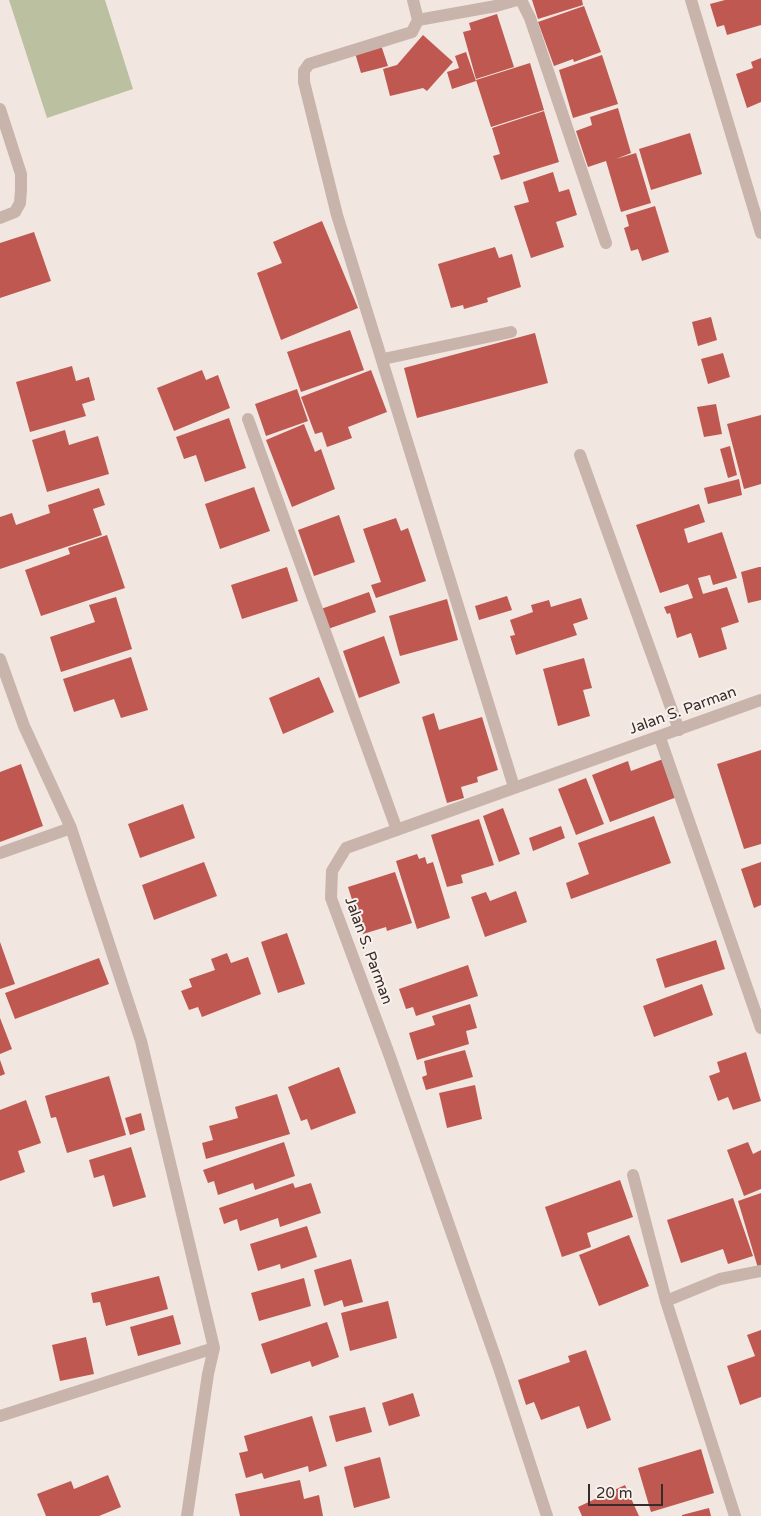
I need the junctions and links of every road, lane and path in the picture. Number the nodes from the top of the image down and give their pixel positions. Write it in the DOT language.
graph roads {
  1 [pos="413,0"];
  2 [pos="517,0"];
  3 [pos="521,0"];
  4 [pos="690,0"];
  5 [pos="418,20"];
  6 [pos="0,109"];
  7 [pos="0,218"];
  8 [pos="761,233"];
  9 [pos="606,243"];
  10 [pos="511,332"];
  11 [pos="383,360"];
  12 [pos="248,419"];
  13 [pos="580,455"];
  14 [pos="0,659"];
  15 [pos="761,700"];
  16 [pos="679,730"];
  17 [pos="660,738"];
  18 [pos="514,787"];
  19 [pos="71,828"];
  20 [pos="397,830"];
  21 [pos="0,853"];
  22 [pos="761,1028"];
  23 [pos="633,1175"];
  24 [pos="761,1271"];
  25 [pos="666,1301"];
  26 [pos="214,1348"];
  27 [pos="0,1416"];
  28 [pos="187,1516"];
  29 [pos="547,1516"];
  30 [pos="735,1516"];
  1 -- 5 [label="street"];
  2 -- 5 [label="street"];
  3 -- 9 [label="street"];
  4 -- 8 [label="street"];
  5 -- 11 [label="street"];
  6 -- 7 [label="street"];
  10 -- 11 [label="street"];
  11 -- 18 [label="street"];
  12 -- 20 [label="street"];
  13 -- 16 [label="street"];
  14 -- 19 [label="street"];
  15 -- 16 [label="street, Jalan S. Parman"];
  16 -- 17 [label="street, Jalan S. Parman"];
  17 -- 18 [label="street, Jalan S. Parman"];
  17 -- 22 [label="street"];
  18 -- 20 [label="street, Jalan S. Parman"];
  19 -- 21 [label="street"];
  19 -- 26 [label="street"];
  20 -- 29 [label="street, Jalan S. Parman"];
  23 -- 25 [label="street"];
  24 -- 25 [label="street"];
  25 -- 30 [label="street"];
  26 -- 27 [label="street"];
  26 -- 28 [label="street"];
}
